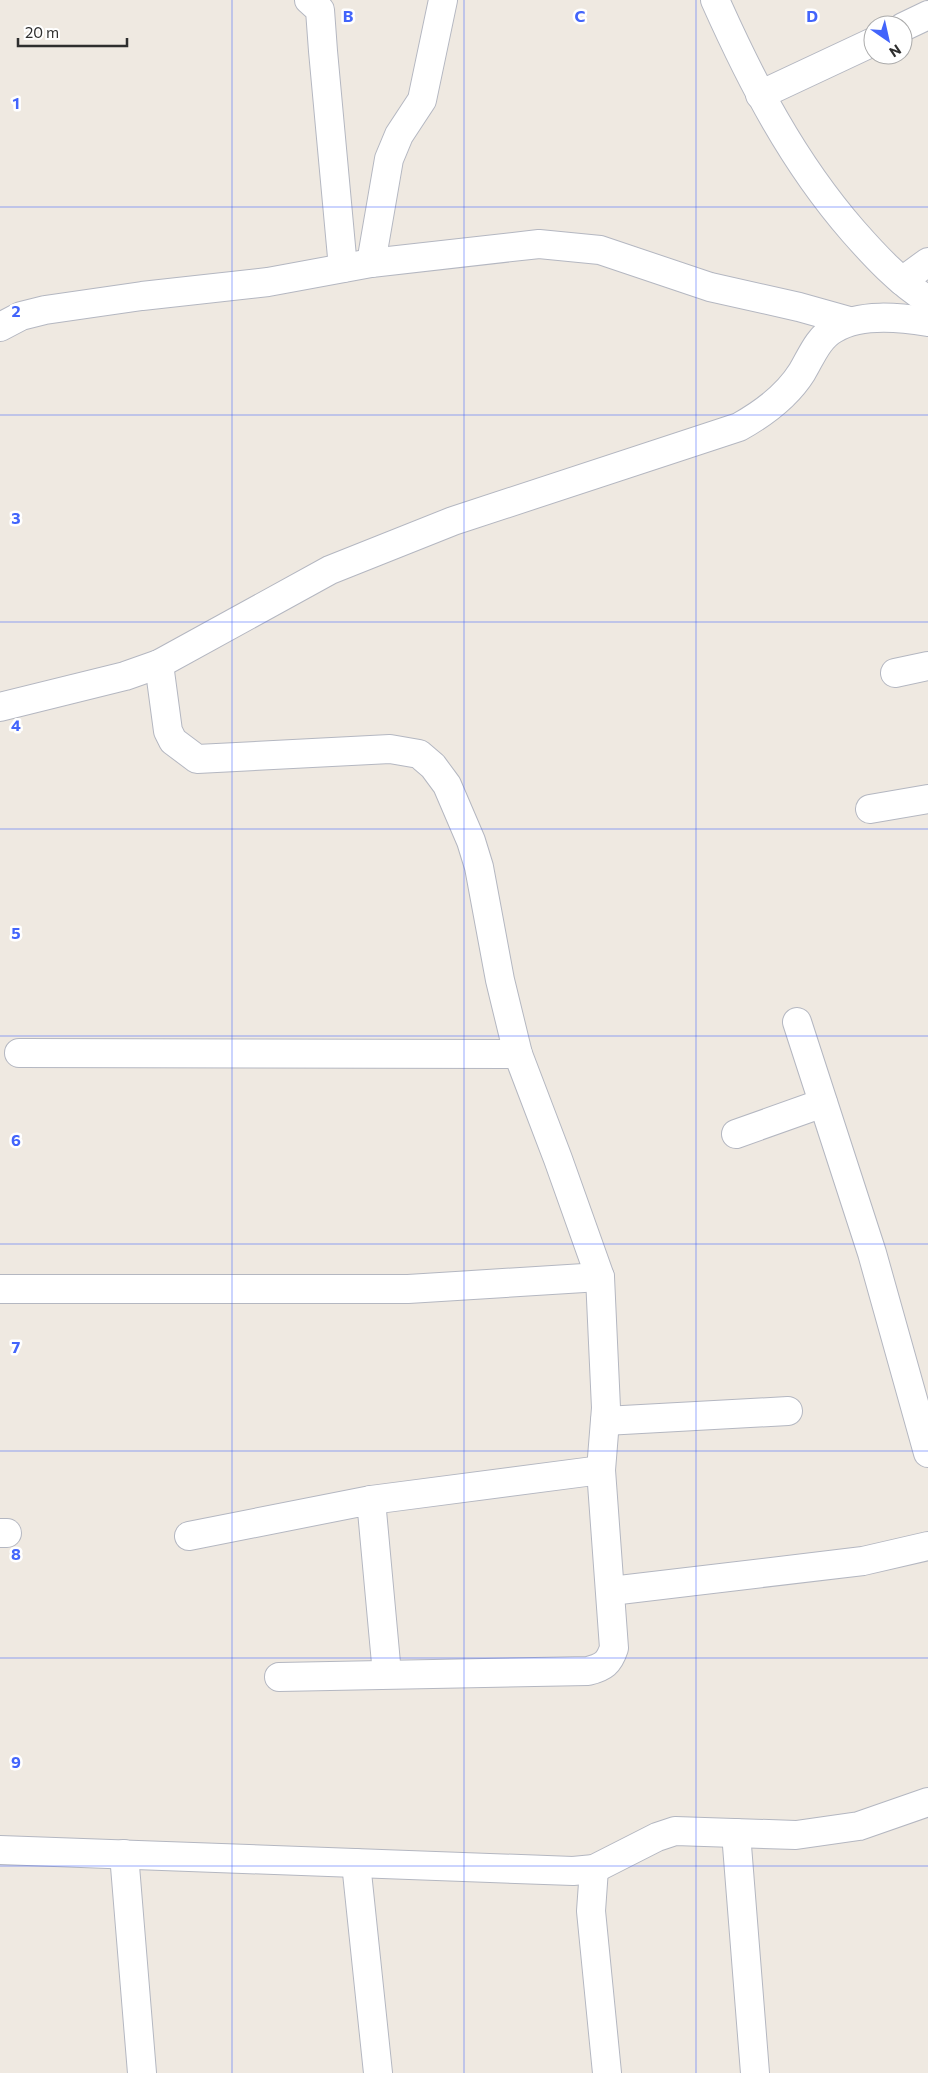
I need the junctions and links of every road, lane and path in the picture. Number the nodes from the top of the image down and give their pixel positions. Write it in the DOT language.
graph roads {
  1 [pos="309,0"];
  2 [pos="443,0"];
  3 [pos="715,0"];
  4 [pos="928,15"];
  5 [pos="913,22"];
  6 [pos="863,47"];
  7 [pos="760,95"];
  8 [pos="928,262"];
  9 [pos="371,263"];
  10 [pos="343,268"];
  11 [pos="902,281"];
  12 [pos="928,300"];
  13 [pos="849,321"];
  14 [pos="928,322"];
  15 [pos="0,327"];
  16 [pos="159,664"];
  17 [pos="928,666"];
  18 [pos="895,673"];
  19 [pos="0,707"];
  20 [pos="928,800"];
  21 [pos="870,809"];
  22 [pos="797,1022"];
  23 [pos="19,1053"];
  24 [pos="518,1054"];
  25 [pos="823,1103"];
  26 [pos="736,1134"];
  27 [pos="600,1277"];
  28 [pos="0,1289"];
  29 [pos="788,1411"];
  30 [pos="605,1421"];
  31 [pos="928,1454"];
  32 [pos="601,1470"];
  33 [pos="371,1500"];
  34 [pos="190,1536"];
  35 [pos="928,1546"];
  36 [pos="610,1591"];
  37 [pos="387,1674"];
  38 [pos="279,1677"];
  39 [pos="928,1802"];
  40 [pos="736,1833"];
  41 [pos="0,1850"];
  42 [pos="124,1854"];
  43 [pos="356,1863"];
  44 [pos="594,1869"];
  45 [pos="142,2073"];
  46 [pos="378,2073"];
  47 [pos="608,2073"];
  48 [pos="755,2073"];
  1 -- 10 [label="street"];
  2 -- 9 [label="street"];
  3 -- 7 [label="street"];
  4 -- 5 [label="street"];
  6 -- 7 [label="street"];
  7 -- 11 [label="street"];
  8 -- 11 [label="street"];
  9 -- 10 [label="street"];
  9 -- 13 [label="street"];
  10 -- 15 [label="street"];
  11 -- 12 [label="street"];
  13 -- 14 [label="street"];
  13 -- 16 [label="street"];
  16 -- 19 [label="street"];
  16 -- 24 [label="street"];
  17 -- 18 [label="street"];
  20 -- 21 [label="street"];
  22 -- 25 [label="street"];
  23 -- 24 [label="street"];
  24 -- 27 [label="street"];
  25 -- 26 [label="street"];
  25 -- 31 [label="street"];
  27 -- 28 [label="street"];
  27 -- 30 [label="street"];
  29 -- 30 [label="street"];
  30 -- 32 [label="street"];
  32 -- 33 [label="street"];
  32 -- 36 [label="street"];
  33 -- 34 [label="street"];
  33 -- 37 [label="street"];
  35 -- 36 [label="street"];
  36 -- 37 [label="street"];
  37 -- 38 [label="street"];
  39 -- 40 [label="street"];
  40 -- 44 [label="street"];
  40 -- 48 [label="street"];
  41 -- 42 [label="street"];
  42 -- 43 [label="street"];
  42 -- 45 [label="street"];
  43 -- 44 [label="street"];
  43 -- 46 [label="street"];
  44 -- 47 [label="street"];
}
